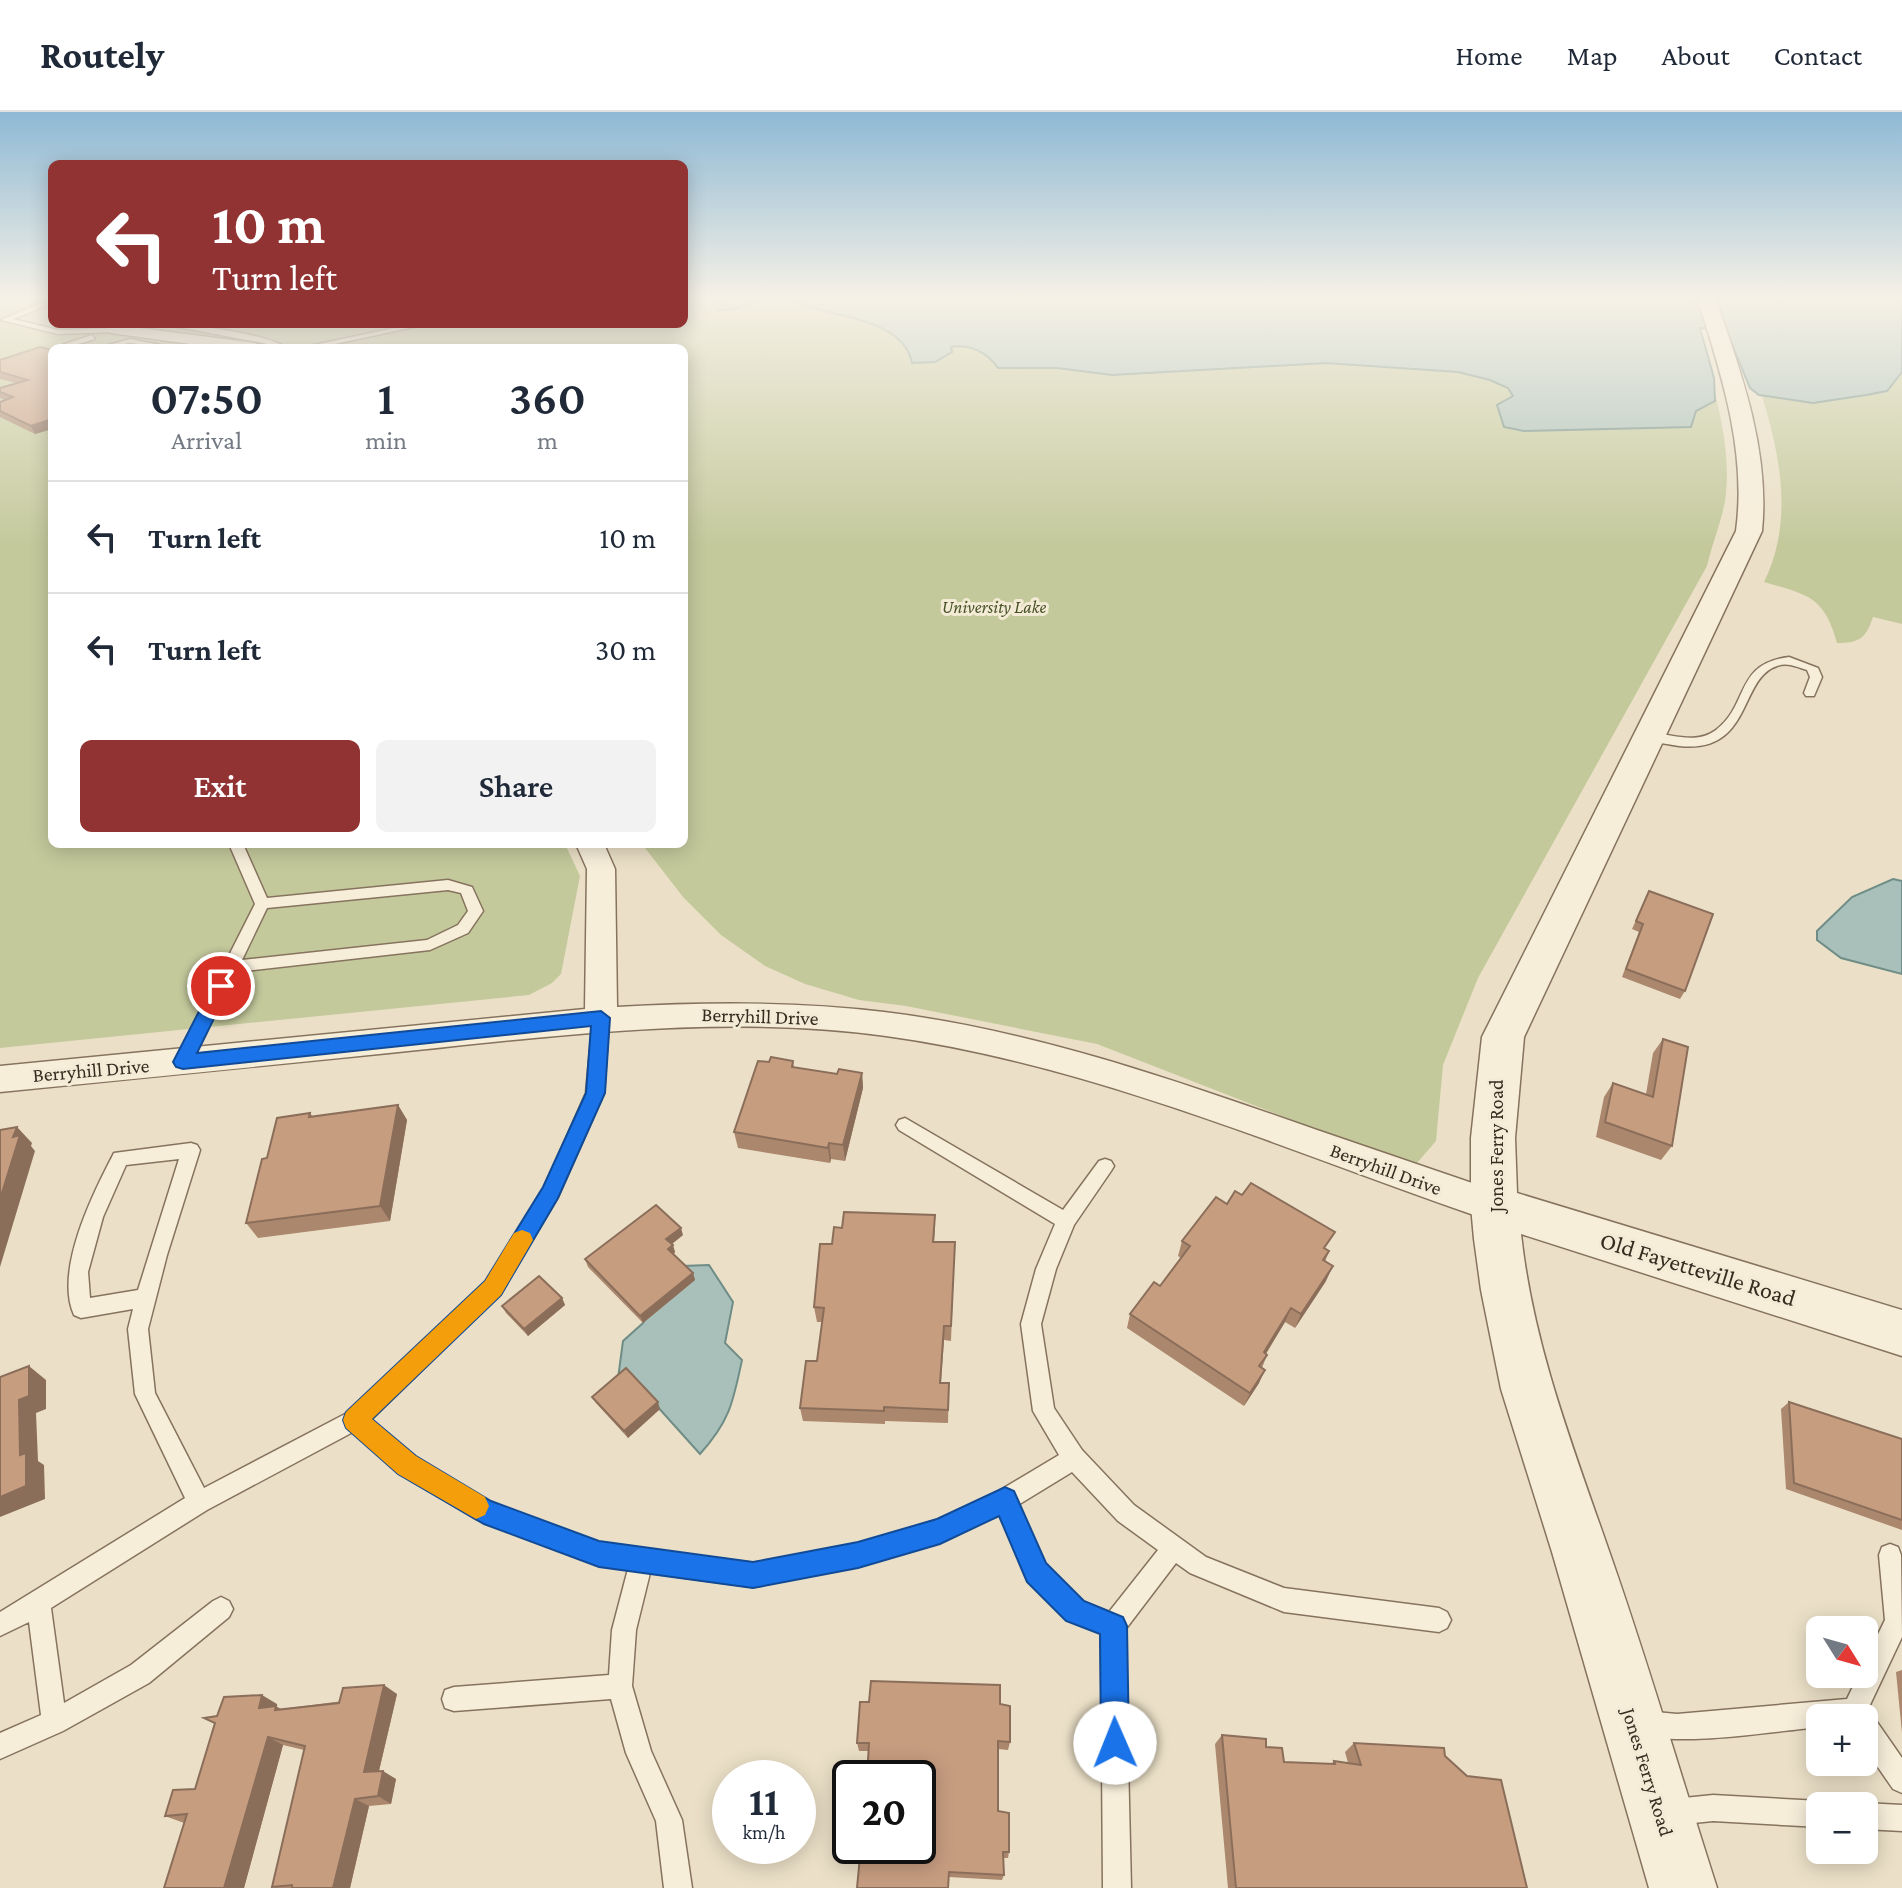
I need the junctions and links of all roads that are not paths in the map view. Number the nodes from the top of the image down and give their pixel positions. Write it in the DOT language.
graph roads {
  1 [pos="1731,380"];
  2 [pos="1810,693"];
  3 [pos="1650,737"];
  4 [pos="238,848"];
  5 [pos="592,848"];
  6 [pos="262,904"];
  7 [pos="231,967"];
  8 [pos="601,1018"];
  9 [pos="183,1062"];
  10 [pos="0,1079"];
  11 [pos="905,1125"];
  12 [pos="1105,1166"];
  13 [pos="1494,1206"];
  14 [pos="1066,1221"];
  15 [pos="146,1298"];
  16 [pos="1902,1333"];
  17 [pos="355,1420"];
  18 [pos="1074,1458"];
  19 [pos="1005,1500"];
  20 [pos="199,1502"];
  21 [pos="1174,1548"];
  22 [pos="1890,1555"];
  23 [pos="642,1560"];
  24 [pos="39,1603"];
  25 [pos="221,1609"];
  26 [pos="1439,1620"];
  27 [pos="0,1624"];
  28 [pos="1113,1626"];
  29 [pos="620,1686"];
  30 [pos="454,1699"];
  31 [pos="1864,1704"];
  32 [pos="1806,1721"];
  33 [pos="54,1722"];
  34 [pos="1632,1722"];
  35 [pos="1878,1745"];
  36 [pos="0,1746"];
  37 [pos="1902,1780"];
  38 [pos="1806,1813"];
  39 [pos="1660,1814"];
  40 [pos="1878,1817"];
  41 [pos="1902,1818"];
  42 [pos="678,1888"];
  43 [pos="1117,1888"];
  44 [pos="1683,1888"];
  1 -- 3 [label="street, Jones Ferry Road"];
  2 -- 3 [label="lane"];
  3 -- 13 [label="street, Jones Ferry Road"];
  4 -- 6 [label="lane"];
  5 -- 8 [label="street"];
  6 -- 7 [label="lane"];
  6 -- 7 [label="lane"];
  7 -- 9 [label="lane"];
  8 -- 9 [label="street, Berryhill Drive"];
  8 -- 13 [label="street, Berryhill Drive"];
  8 -- 17 [label="lane"];
  9 -- 10 [label="street, Berryhill Drive"];
  11 -- 14 [label="lane"];
  12 -- 14 [label="lane"];
  13 -- 16 [label="street, Old Fayetteville Road"];
  13 -- 34 [label="street, Jones Ferry Road"];
  14 -- 18 [label="lane"];
  15 -- 15 [label="lane"];
  15 -- 20 [label="lane"];
  17 -- 20 [label="lane"];
  17 -- 23 [label="lane"];
  18 -- 19 [label="lane"];
  18 -- 21 [label="lane"];
  19 -- 23 [label="lane"];
  19 -- 28 [label="lane"];
  20 -- 24 [label="lane"];
  21 -- 26 [label="lane"];
  21 -- 28 [label="lane"];
  22 -- 31 [label="lane"];
  23 -- 29 [label="lane"];
  24 -- 27 [label="lane"];
  24 -- 33 [label="lane"];
  25 -- 33 [label="lane"];
  28 -- 43 [label="lane"];
  29 -- 30 [label="lane"];
  29 -- 42 [label="lane"];
  32 -- 34 [label="lane"];
  33 -- 36 [label="lane"];
  34 -- 39 [label="street, Jones Ferry Road"];
  35 -- 37 [label="lane"];
  38 -- 39 [label="lane"];
  39 -- 44 [label="street, Jones Ferry Road"];
  40 -- 41 [label="lane"];
}
